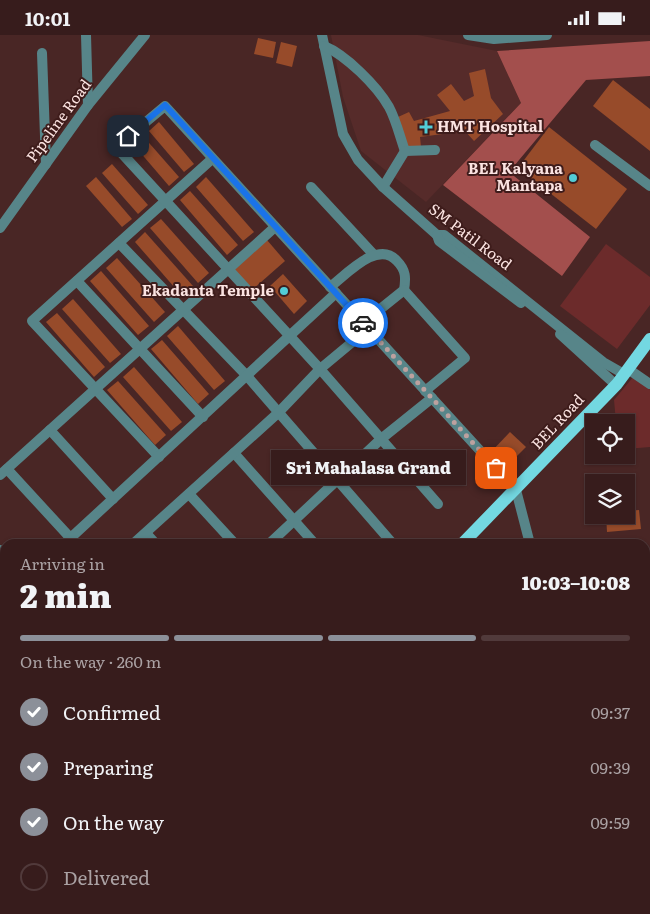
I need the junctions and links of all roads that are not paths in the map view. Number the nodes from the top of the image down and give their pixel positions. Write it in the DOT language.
graph roads {
  1 [pos="86,35"];
  2 [pos="145,35"];
  3 [pos="322,35"];
  4 [pos="468,35"];
  5 [pos="547,35"];
  6 [pos="324,46"];
  7 [pos="42,53"];
  8 [pos="88,105"];
  9 [pos="595,145"];
  10 [pos="435,150"];
  11 [pos="405,151"];
  12 [pos="212,159"];
  13 [pos="46,164"];
  14 [pos="650,186"];
  15 [pos="311,187"];
  16 [pos="383,187"];
  17 [pos="166,201"];
  18 [pos="275,227"];
  19 [pos="0,228"];
  20 [pos="437,235"];
  21 [pos="119,243"];
  22 [pos="374,255"];
  23 [pos="228,269"];
  24 [pos="77,281"];
  25 [pos="333,290"];
  26 [pos="404,290"];
  27 [pos="183,309"];
  28 [pos="366,326"];
  29 [pos="289,337"];
  30 [pos="650,339"];
  31 [pos="139,349"];
  32 [pos="320,369"];
  33 [pos="626,372"];
  34 [pos="247,376"];
  35 [pos="650,384"];
  36 [pos="616,385"];
  37 [pos="95,389"];
  38 [pos="429,395"];
  39 [pos="278,413"];
  40 [pos="202,417"];
  41 [pos="50,430"];
  42 [pos="381,439"];
  43 [pos="234,453"];
  44 [pos="159,457"];
  45 [pos="4,472"];
  46 [pos="336,480"];
  47 [pos="516,490"];
  48 [pos="189,493"];
  49 [pos="113,499"];
  50 [pos="438,504"];
  51 [pos="294,522"];
  52 [pos="146,533"];
  53 [pos="67,539"];
  54 [pos="73,539"];
  55 [pos="139,539"];
  56 [pos="151,539"];
  57 [pos="230,539"];
  58 [pos="275,539"];
  59 [pos="310,539"];
  60 [pos="389,539"];
  61 [pos="467,539"];
  62 [pos="529,539"];
  1 -- 8 [label="street"];
  2 -- 8 [label="street, Pipeline Road"];
  3 -- 6 [label="street, SM Patil Road"];
  4 -- 5 [label="street"];
  6 -- 11 [label="street"];
  6 -- 16 [label="street, SM Patil Road"];
  7 -- 13 [label="street"];
  8 -- 13 [label="street, Pipeline Road"];
  9 -- 14 [label="street"];
  10 -- 11 [label="street"];
  11 -- 16 [label="street"];
  12 -- 17 [label="street"];
  12 -- 17 [label="street"];
  12 -- 18 [label="street"];
  13 -- 19 [label="street, Pipeline Road"];
  15 -- 22 [label="street"];
  16 -- 20 [label="street, SM Patil Road"];
  17 -- 21 [label="street"];
  17 -- 23 [label="street"];
  18 -- 23 [label="street"];
  18 -- 25 [label="street"];
  20 -- 33 [label="street, SM Patil Road"];
  20 -- 36 [label="street"];
  21 -- 24 [label="street"];
  21 -- 27 [label="street"];
  22 -- 25 [label="street"];
  22 -- 26 [label="street"];
  23 -- 27 [label="street"];
  23 -- 29 [label="street"];
  24 -- 31 [label="street"];
  24 -- 37 [label="street"];
  25 -- 28 [label="street"];
  25 -- 29 [label="street"];
  26 -- 28 [label="street"];
  26 -- 38 [label="street"];
  27 -- 31 [label="street"];
  27 -- 34 [label="street"];
  28 -- 32 [label="street"];
  28 -- 38 [label="street"];
  29 -- 32 [label="street"];
  29 -- 34 [label="street"];
  30 -- 33 [label="main road, BEL Road"];
  31 -- 37 [label="street"];
  31 -- 40 [label="street"];
  32 -- 39 [label="street"];
  32 -- 42 [label="street"];
  33 -- 35 [label="street, SM Patil Road"];
  33 -- 36 [label="main road, BEL Road"];
  34 -- 39 [label="street"];
  34 -- 40 [label="street"];
  36 -- 47 [label="main road, BEL Road"];
  37 -- 41 [label="street"];
  37 -- 44 [label="street"];
  38 -- 42 [label="street"];
  38 -- 47 [label="street"];
  39 -- 43 [label="street"];
  39 -- 46 [label="street"];
  40 -- 44 [label="street"];
  41 -- 45 [label="street"];
  41 -- 49 [label="street"];
  42 -- 46 [label="street"];
  42 -- 50 [label="street"];
  43 -- 48 [label="street"];
  43 -- 51 [label="street"];
  44 -- 49 [label="street"];
  45 -- 53 [label="street"];
  46 -- 51 [label="street"];
  46 -- 60 [label="street"];
  47 -- 61 [label="main road, BEL Road"];
  47 -- 62 [label="street"];
  48 -- 52 [label="street"];
  48 -- 57 [label="street"];
  49 -- 54 [label="street"];
  51 -- 58 [label="street"];
  51 -- 59 [label="street"];
  52 -- 55 [label="street"];
  52 -- 56 [label="street"];
}
